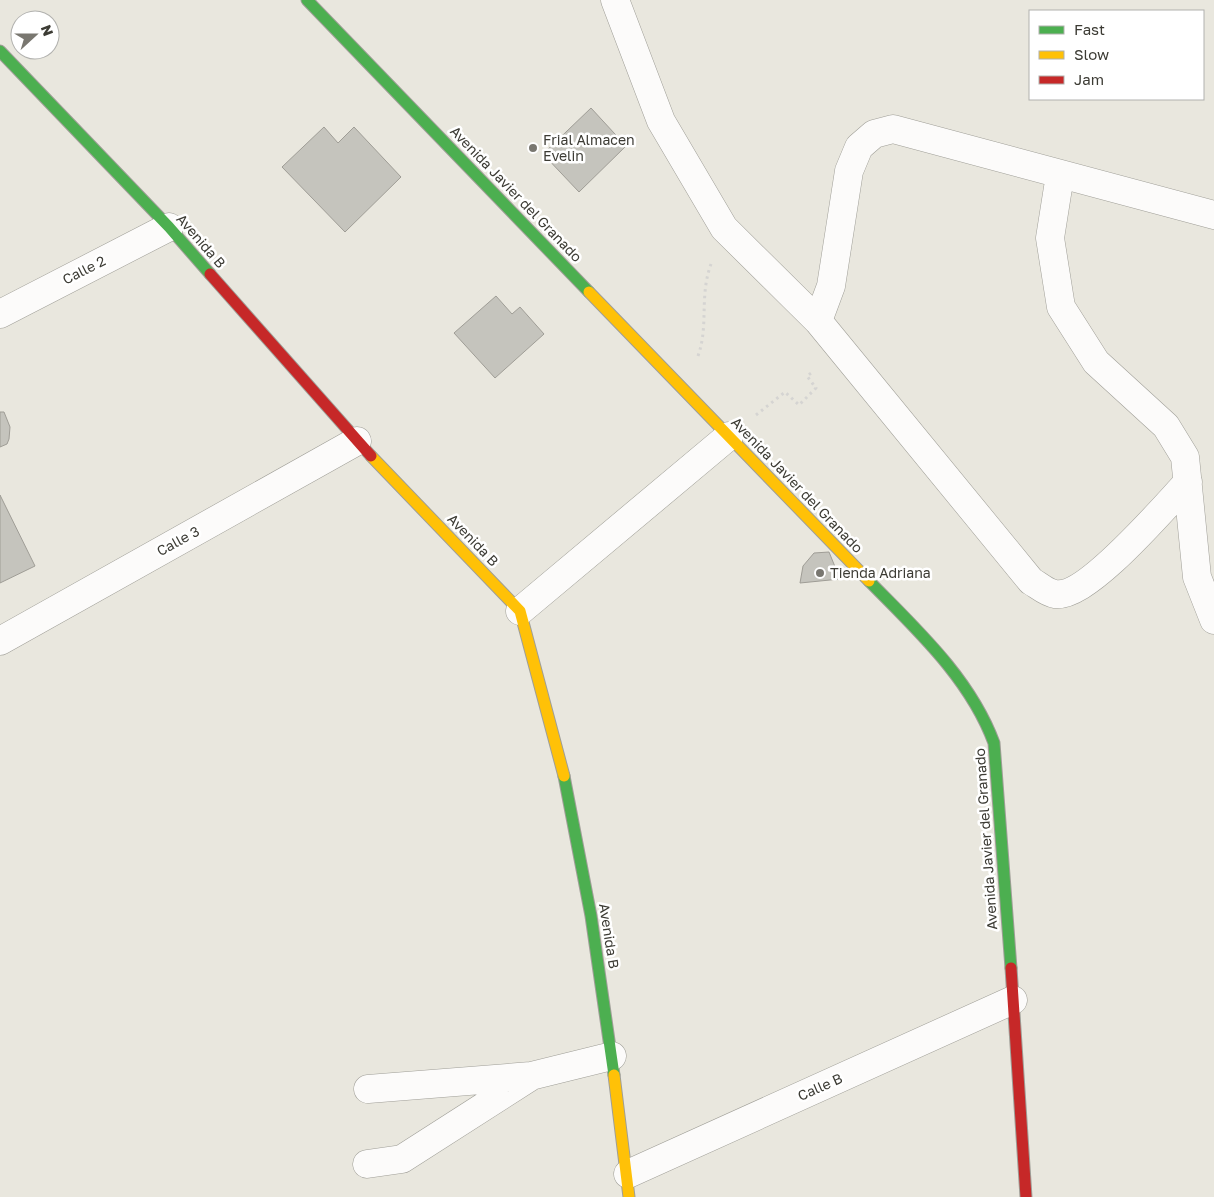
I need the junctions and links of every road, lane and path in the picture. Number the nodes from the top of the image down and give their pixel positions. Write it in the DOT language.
graph roads {
  1 [pos="307,0"];
  2 [pos="615,0"];
  3 [pos="0,51"];
  4 [pos="1060,175"];
  5 [pos="1214,216"];
  6 [pos="169,227"];
  7 [pos="724,228"];
  8 [pos="0,314"];
  9 [pos="818,321"];
  10 [pos="815,371"];
  11 [pos="686,391"];
  12 [pos="729,436"];
  13 [pos="357,441"];
  14 [pos="1188,482"];
  15 [pos="520,611"];
  16 [pos="1214,620"];
  17 [pos="0,641"];
  18 [pos="1013,1000"];
  19 [pos="612,1056"];
  20 [pos="531,1076"];
  21 [pos="368,1089"];
  22 [pos="367,1164"];
  23 [pos="628,1185"];
  24 [pos="1026,1197"];
  1 -- 11 [label="street, Avenida Javier del Granado"];
  2 -- 7 [label="street"];
  3 -- 6 [label="street, Avenida B"];
  4 -- 5 [label="street"];
  4 -- 9 [label="street"];
  4 -- 14 [label="street"];
  6 -- 8 [label="street, Calle 2"];
  6 -- 13 [label="street, Avenida B"];
  7 -- 9 [label="street"];
  7 -- 11 [label="path"];
  9 -- 14 [label="street"];
  10 -- 12 [label="path"];
  11 -- 12 [label="street, Avenida Javier del Granado"];
  12 -- 15 [label="street"];
  12 -- 18 [label="street, Avenida Javier del Granado"];
  13 -- 15 [label="street, Avenida B"];
  13 -- 17 [label="street, Calle 3"];
  14 -- 16 [label="street"];
  15 -- 19 [label="street, Avenida B"];
  18 -- 23 [label="street, Calle B"];
  18 -- 24 [label="street, Avenida Javier del Granado"];
  19 -- 20 [label="street"];
  19 -- 23 [label="street, Avenida B"];
  20 -- 21 [label="street"];
  20 -- 22 [label="street"];
}
